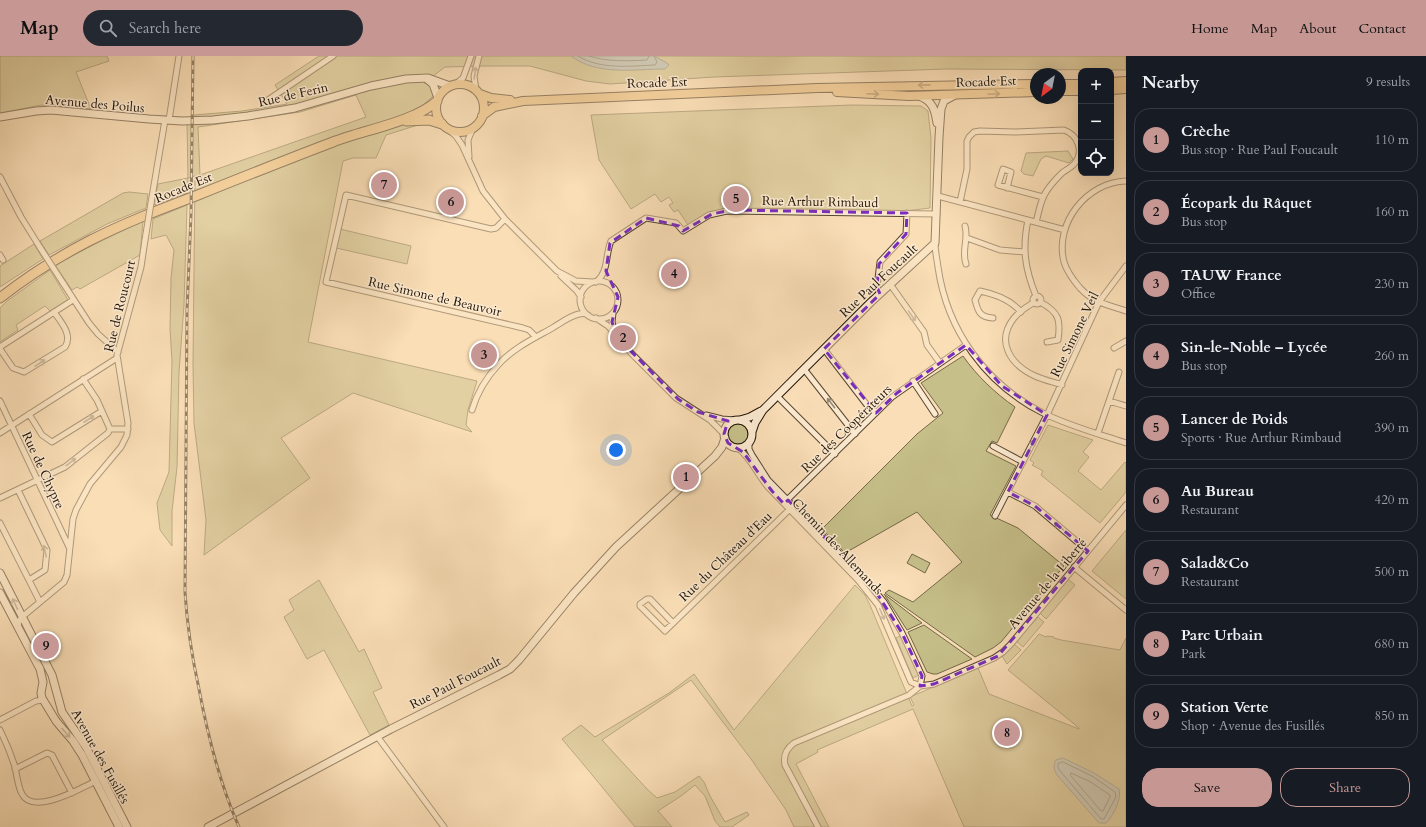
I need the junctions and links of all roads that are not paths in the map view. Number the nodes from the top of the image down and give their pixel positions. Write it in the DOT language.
graph roads {
  1 [pos="178,56"];
  2 [pos="333,56"];
  3 [pos="471,56"];
  4 [pos="479,56"];
  5 [pos="425,78"];
  6 [pos="1126,81"];
  7 [pos="1114,82"];
  8 [pos="1030,84"];
  9 [pos="1066,84"];
  10 [pos="1078,84"];
  11 [pos="453,85"];
  12 [pos="792,89"];
  13 [pos="1126,89"];
  14 [pos="1114,90"];
  15 [pos="1066,91"];
  16 [pos="1078,91"];
  17 [pos="478,92"];
  18 [pos="1030,92"];
  19 [pos="919,95"];
  20 [pos="955,95"];
  21 [pos="437,99"];
  22 [pos="268,100"];
  23 [pos="523,100"];
  24 [pos="482,116"];
  25 [pos="0,117"];
  26 [pos="167,120"];
  27 [pos="387,124"];
  28 [pos="442,124"];
  29 [pos="473,128"];
  30 [pos="449,130"];
  31 [pos="939,138"];
  32 [pos="471,165"];
  33 [pos="0,176"];
  34 [pos="1126,181"];
  35 [pos="2,188"];
  36 [pos="1007,188"];
  37 [pos="938,196"];
  38 [pos="1043,197"];
  39 [pos="960,202"];
  40 [pos="907,213"];
  41 [pos="937,214"];
  42 [pos="505,219"];
  43 [pos="1028,220"];
  44 [pos="1036,222"];
  45 [pos="965,226"];
  46 [pos="1065,230"];
  47 [pos="967,238"];
  48 [pos="936,243"];
  49 [pos="1025,252"];
  50 [pos="0,255"];
  51 [pos="3,260"];
  52 [pos="606,264"];
  53 [pos="966,264"];
  54 [pos="550,265"];
  55 [pos="1126,266"];
  56 [pos="21,282"];
  57 [pos="594,282"];
  58 [pos="890,284"];
  59 [pos="612,287"];
  60 [pos="0,294"];
  61 [pos="880,294"];
  62 [pos="1036,296"];
  63 [pos="0,298"];
  64 [pos="581,299"];
  65 [pos="73,300"];
  66 [pos="1033,302"];
  67 [pos="1040,302"];
  68 [pos="1099,302"];
  69 [pos="0,303"];
  70 [pos="1126,311"];
  71 [pos="54,312"];
  72 [pos="1020,312"];
  73 [pos="613,313"];
  74 [pos="588,315"];
  75 [pos="570,318"];
  76 [pos="596,318"];
  77 [pos="993,318"];
  78 [pos="536,337"];
  79 [pos="617,337"];
  80 [pos="1126,341"];
  81 [pos="1048,342"];
  82 [pos="966,345"];
  83 [pos="0,348"];
  84 [pos="1114,348"];
  85 [pos="824,349"];
  86 [pos="118,352"];
  87 [pos="117,358"];
  88 [pos="940,363"];
  89 [pos="804,369"];
  90 [pos="1119,372"];
  91 [pos="84,379"];
  92 [pos="913,382"];
  93 [pos="1062,385"];
  94 [pos="777,396"];
  95 [pos="0,401"];
  96 [pos="1109,401"];
  97 [pos="1126,406"];
  98 [pos="472,410"];
  99 [pos="763,410"];
  100 [pos="102,411"];
  101 [pos="698,412"];
  102 [pos="876,413"];
  103 [pos="28,414"];
  104 [pos="935,414"];
  105 [pos="1047,415"];
  106 [pos="737,420"];
  107 [pos="12,425"];
  108 [pos="110,429"];
  109 [pos="128,429"];
  110 [pos="752,432"];
  111 [pos="0,433"];
  112 [pos="1098,433"];
  113 [pos="855,434"];
  114 [pos="724,436"];
  115 [pos="749,442"];
  116 [pos="1126,443"];
  117 [pos="993,446"];
  118 [pos="737,448"];
  119 [pos="835,454"];
  120 [pos="715,456"];
  121 [pos="1023,462"];
  122 [pos="37,481"];
  123 [pos="18,490"];
  124 [pos="1008,492"];
  125 [pos="0,498"];
  126 [pos="786,502"];
  127 [pos="1126,506"];
  128 [pos="791,507"];
  129 [pos="995,516"];
  130 [pos="0,523"];
  131 [pos="70,547"];
  132 [pos="1088,551"];
  133 [pos="1074,567"];
  134 [pos="1,578"];
  135 [pos="29,580"];
  136 [pos="0,593"];
  137 [pos="40,602"];
  138 [pos="1126,610"];
  139 [pos="22,617"];
  140 [pos="673,623"];
  141 [pos="18,626"];
  142 [pos="920,686"];
  143 [pos="57,693"];
  144 [pos="42,697"];
  145 [pos="0,720"];
  146 [pos="0,730"];
  147 [pos="377,736"];
  148 [pos="15,769"];
  149 [pos="96,781"];
  150 [pos="72,793"];
  151 [pos="119,827"];
  152 [pos="127,827"];
  153 [pos="208,827"];
  154 [pos="444,827"];
  155 [pos="818,827"];
  1 -- 26 [label="street, Rue de Roucourt"];
  2 -- 22 [label="street"];
  3 -- 11 [label="street"];
  17 -- 4 [label="street, one-way"];
  5 -- 11 [label="street, Rue de Ferin"];
  5 -- 21 [label="street"];
  5 -- 26 [label="street, Rue de Ferin"];
  6 -- 7 [label="main road"];
  8 -- 12 [label="main road, Rocade Est, one-way"];
  9 -- 10 [label="main road"];
  11 -- 17 [label="main road"];
  11 -- 21 [label="main road"];
  12 -- 19 [label="main road, Rocade Est, one-way"];
  12 -- 23 [label="main road, Rocade Est"];
  13 -- 14 [label="main road"];
  15 -- 16 [label="main road"];
  17 -- 23 [label="main road, Rocade Est"];
  17 -- 24 [label="main road"];
  20 -- 18 [label="main road, Rocade Est, one-way"];
  19 -- 20 [label="main road, Rocade Est"];
  19 -- 31 [label="street, Rue Paul Foucault"];
  20 -- 31 [label="street, Rue Paul Foucault"];
  21 -- 27 [label="highway, Rocade Est"];
  21 -- 28 [label="main road"];
  23 -- 24 [label="main road, Rocade Est"];
  24 -- 29 [label="main road"];
  25 -- 26 [label="street, Avenue des Poilus"];
  26 -- 86 [label="street, Rue de Roucourt, bridge"];
  27 -- 28 [label="highway, Rocade Est"];
  27 -- 56 [label="highway, Rocade Est"];
  28 -- 30 [label="main road"];
  29 -- 30 [label="main road"];
  29 -- 32 [label="street"];
  30 -- 32 [label="street"];
  31 -- 37 [label="street, Rue Paul Foucault"];
  32 -- 42 [label="street"];
  33 -- 35 [label="street"];
  34 -- 46 [label="street"];
  35 -- 65 [label="street, bridge"];
  36 -- 38 [label="street"];
  37 -- 39 [label="street"];
  37 -- 41 [label="street, Rue Paul Foucault"];
  38 -- 39 [label="street"];
  38 -- 44 [label="street"];
  39 -- 43 [label="street"];
  40 -- 41 [label="street, Rue Arthur Rimbaud"];
  40 -- 52 [label="street, Rue Arthur Rimbaud"];
  40 -- 61 [label="street"];
  41 -- 48 [label="street, Rue Paul Foucault"];
  42 -- 54 [label="street"];
  42 -- 78 [label="street, Rue Simone de Beauvoir"];
  43 -- 44 [label="street"];
  43 -- 49 [label="street"];
  44 -- 46 [label="street"];
  45 -- 47 [label="street"];
  46 -- 68 [label="street"];
  47 -- 49 [label="street"];
  47 -- 53 [label="street"];
  48 -- 58 [label="street, Rue Paul Foucault"];
  48 -- 82 [label="street"];
  49 -- 62 [label="street"];
  50 -- 51 [label="street"];
  52 -- 57 [label="street"];
  52 -- 59 [label="street"];
  54 -- 57 [label="street"];
  54 -- 64 [label="street"];
  55 -- 68 [label="street, Rue Simone Veil"];
  56 -- 60 [label="highway"];
  56 -- 63 [label="highway, Rocade Est"];
  56 -- 69 [label="highway"];
  57 -- 59 [label="street"];
  57 -- 64 [label="street"];
  58 -- 61 [label="street, Rue Paul Foucault"];
  58 -- 88 [label="street, one-way"];
  59 -- 73 [label="street"];
  61 -- 85 [label="street, Rue Paul Foucault"];
  62 -- 66 [label="street"];
  62 -- 67 [label="street"];
  64 -- 74 [label="street"];
  64 -- 75 [label="street"];
  65 -- 71 [label="street"];
  65 -- 86 [label="street"];
  66 -- 67 [label="street"];
  66 -- 72 [label="street"];
  67 -- 81 [label="street"];
  68 -- 70 [label="street"];
  68 -- 93 [label="street, Rue Simone Veil"];
  71 -- 83 [label="street"];
  83 -- 71 [label="street, one-way"];
  72 -- 77 [label="street"];
  72 -- 93 [label="street"];
  73 -- 76 [label="street"];
  73 -- 79 [label="street"];
  74 -- 75 [label="street"];
  74 -- 76 [label="street"];
  75 -- 78 [label="street"];
  76 -- 79 [label="street"];
  78 -- 98 [label="street"];
  79 -- 101 [label="street"];
  80 -- 84 [label="street"];
  82 -- 88 [label="street, Rue des Coopérateurs"];
  82 -- 105 [label="street"];
  85 -- 89 [label="street, Rue Paul Foucault"];
  85 -- 102 [label="street"];
  86 -- 87 [label="street, Rue de Roucourt"];
  87 -- 91 [label="street"];
  87 -- 109 [label="street, Rue de Roucourt"];
  88 -- 92 [label="street, Rue des Coopérateurs"];
  89 -- 94 [label="street, Rue Paul Foucault"];
  113 -- 89 [label="street, one-way"];
  90 -- 96 [label="street"];
  91 -- 100 [label="street"];
  91 -- 103 [label="street"];
  92 -- 102 [label="street, Rue des Coopérateurs"];
  92 -- 104 [label="street"];
  93 -- 105 [label="street, Rue Simone Veil"];
  94 -- 99 [label="street, Rue Paul Foucault"];
  94 -- 119 [label="street"];
  95 -- 107 [label="street, Rue de Chypre"];
  96 -- 97 [label="street"];
  96 -- 112 [label="street"];
  99 -- 106 [label="street, Rue Paul Foucault"];
  99 -- 110 [label="street, Rue Paul Foucault"];
  103 -- 100 [label="street, one-way"];
  100 -- 108 [label="street"];
  101 -- 106 [label="street"];
  101 -- 114 [label="street"];
  102 -- 113 [label="street, Rue des Coopérateurs"];
  103 -- 107 [label="street"];
  105 -- 112 [label="street"];
  121 -- 105 [label="street, Rue Simone Veil, one-way"];
  106 -- 110 [label="street"];
  106 -- 114 [label="street"];
  107 -- 111 [label="street"];
  107 -- 122 [label="street, Rue de Chypre"];
  108 -- 109 [label="street"];
  122 -- 108 [label="street, one-way"];
  109 -- 131 [label="street"];
  110 -- 115 [label="street"];
  112 -- 116 [label="street"];
  113 -- 119 [label="street, Rue des Coopérateurs"];
  114 -- 118 [label="street"];
  114 -- 120 [label="street, Rue Paul Foucault"];
  115 -- 118 [label="street"];
  115 -- 126 [label="street, Chemin des Allemands"];
  117 -- 121 [label="street"];
  118 -- 120 [label="street, Rue Paul Foucault"];
  118 -- 126 [label="street, Chemin des Allemands"];
  119 -- 126 [label="street, Rue des Coopérateurs"];
  120 -- 147 [label="street, Rue Paul Foucault"];
  121 -- 124 [label="street, Rue Simone Veil"];
  122 -- 123 [label="street"];
  122 -- 131 [label="street, Rue de Chypre"];
  123 -- 125 [label="street"];
  135 -- 123 [label="street, one-way"];
  124 -- 129 [label="street, Rue Simone Veil"];
  132 -- 124 [label="street, one-way"];
  126 -- 128 [label="street, Chemin des Allemands"];
  127 -- 132 [label="street, Avenue de la Liberté"];
  128 -- 140 [label="street, Rue du Château d'Eau"];
  128 -- 142 [label="street, Chemin des Allemands, one-way"];
  128 -- 142 [label="street, Chemin des Allemands"];
  130 -- 135 [label="street"];
  131 -- 137 [label="street"];
  132 -- 133 [label="street, Avenue de la Liberté"];
  133 -- 138 [label="street"];
  133 -- 142 [label="street, Avenue de la Liberté"];
  139 -- 134 [label="street, Avenue des Fusillés, one-way"];
  135 -- 137 [label="street"];
  136 -- 141 [label="street, Avenue des Fusillés"];
  137 -- 139 [label="street"];
  139 -- 141 [label="street"];
  139 -- 143 [label="street, Avenue des Fusillés"];
  140 -- 140 [label="street"];
  141 -- 144 [label="street, Avenue des Fusillés"];
  142 -- 155 [label="street"];
  143 -- 144 [label="street"];
  143 -- 144 [label="street"];
  143 -- 152 [label="street, Avenue des Fusillés"];
  144 -- 145 [label="street"];
  144 -- 149 [label="street, Avenue des Fusillés, one-way"];
  146 -- 148 [label="street"];
  147 -- 153 [label="street, Rue Paul Foucault"];
  147 -- 154 [label="street"];
  148 -- 150 [label="street"];
  148 -- 150 [label="street"];
  149 -- 150 [label="street"];
  149 -- 151 [label="street, Avenue des Fusillés"];
}
